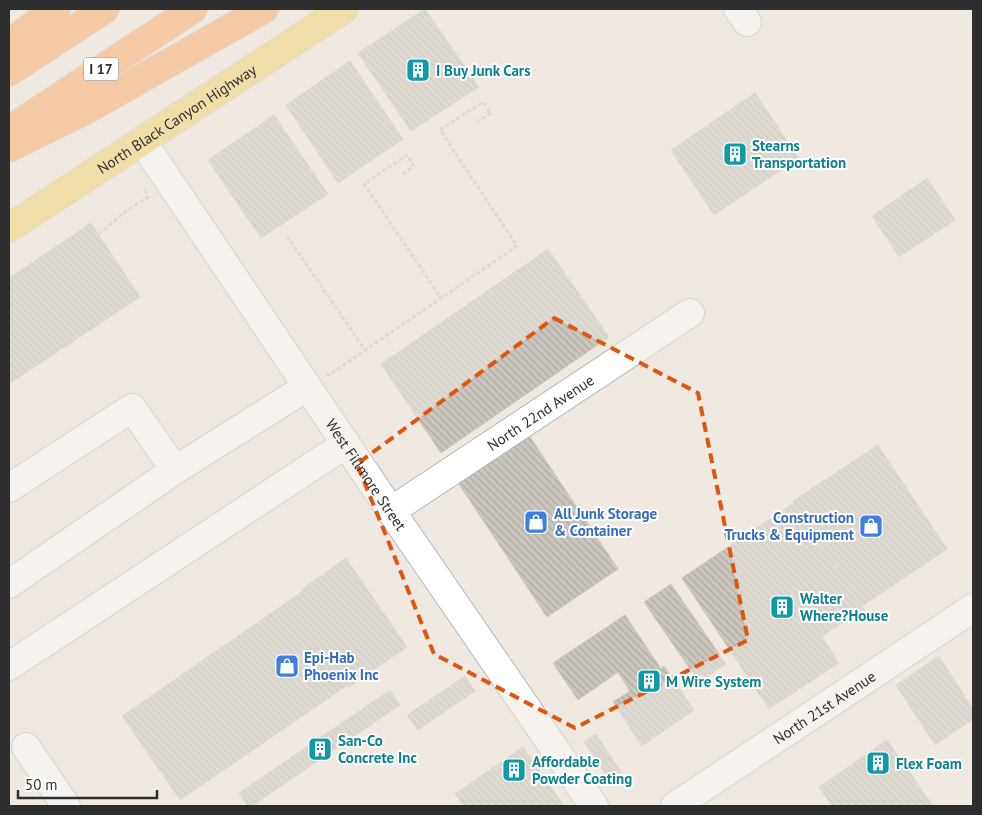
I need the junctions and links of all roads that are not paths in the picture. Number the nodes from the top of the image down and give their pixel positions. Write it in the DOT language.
graph roads {
  1 [pos="56,9"];
  2 [pos="105,9"];
  3 [pos="193,9"];
  4 [pos="264,9"];
  5 [pos="344,9"];
  6 [pos="9,43"];
  7 [pos="9,72"];
  8 [pos="9,130"];
  9 [pos="142,142"];
  10 [pos="9,148"];
  11 [pos="9,228"];
  12 [pos="690,313"];
  13 [pos="314,380"];
  14 [pos="346,444"];
  15 [pos="175,470"];
  16 [pos="9,488"];
  17 [pos="391,511"];
  18 [pos="9,584"];
  19 [pos="973,608"];
  20 [pos="9,666"];
  21 [pos="26,748"];
  22 [pos="66,806"];
  23 [pos="594,806"];
  24 [pos="675,806"];
  1 -- 6 [label="highway"];
  2 -- 7 [label="highway"];
  3 -- 8 [label="highway, I 17"];
  4 -- 10 [label="highway"];
  5 -- 9 [label="main road, North Black Canyon Highway"];
  9 -- 11 [label="main road, North Black Canyon Highway"];
  9 -- 13 [label="street, West Fillmore Street"];
  12 -- 17 [label="street, North 22nd Avenue"];
  13 -- 14 [label="street, West Fillmore Street"];
  13 -- 15 [label="street"];
  14 -- 17 [label="street, West Fillmore Street"];
  14 -- 20 [label="street"];
  15 -- 16 [label="street"];
  15 -- 18 [label="street"];
  17 -- 23 [label="street, West Fillmore Street"];
  19 -- 24 [label="street, North 21st Avenue"];
  21 -- 22 [label="street"];
}
